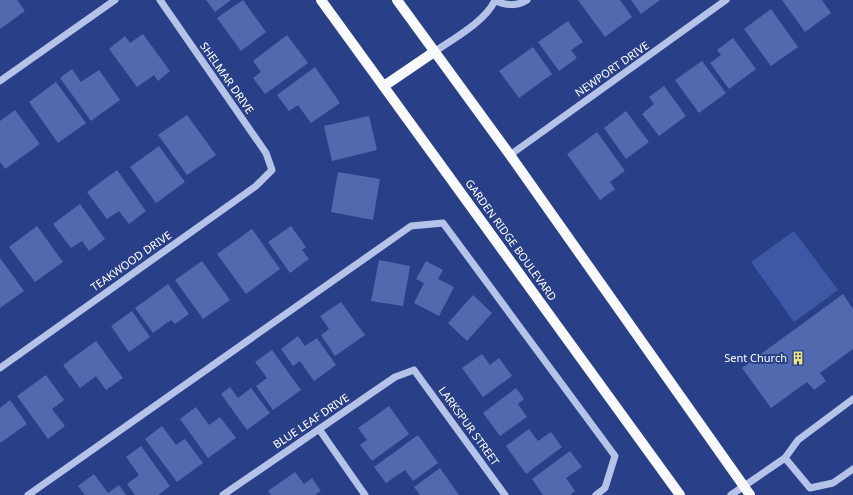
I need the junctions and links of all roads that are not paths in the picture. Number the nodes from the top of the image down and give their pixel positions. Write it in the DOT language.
graph roads {
  1 [pos="116,0"];
  2 [pos="160,0"];
  3 [pos="321,0"];
  4 [pos="396,0"];
  5 [pos="527,0"];
  6 [pos="726,0"];
  7 [pos="495,1"];
  8 [pos="434,52"];
  9 [pos="0,81"];
  10 [pos="384,86"];
  11 [pos="510,155"];
  12 [pos="272,170"];
  13 [pos="0,368"];
  14 [pos="414,370"];
  15 [pos="853,399"];
  16 [pos="319,429"];
  17 [pos="785,458"];
  18 [pos="853,469"];
  19 [pos="232,488"];
  20 [pos="747,491"];
  21 [pos="28,495"];
  22 [pos="223,495"];
  23 [pos="237,495"];
  24 [pos="365,495"];
  25 [pos="505,495"];
  26 [pos="596,495"];
  27 [pos="680,495"];
  28 [pos="731,495"];
  1 -- 9 [label="street"];
  2 -- 12 [label="street, SHELMAR DRIVE"];
  3 -- 10 [label="main road, GARDEN RIDGE BOULEVARD"];
  4 -- 8 [label="main road"];
  5 -- 7 [label="street"];
  6 -- 11 [label="street, NEWPORT DRIVE"];
  7 -- 8 [label="street"];
  8 -- 10 [label="main road"];
  8 -- 11 [label="main road"];
  10 -- 27 [label="main road, GARDEN RIDGE BOULEVARD"];
  11 -- 20 [label="main road"];
  12 -- 13 [label="street, TEAKWOOD DRIVE"];
  14 -- 16 [label="street, BLUE LEAF DRIVE"];
  14 -- 25 [label="street, LARKSPUR STREET"];
  15 -- 17 [label="street"];
  16 -- 19 [label="street, BLUE LEAF DRIVE"];
  16 -- 24 [label="street"];
  17 -- 18 [label="street"];
  17 -- 20 [label="street"];
  19 -- 22 [label="street, BLUE LEAF DRIVE"];
  19 -- 23 [label="street"];
  20 -- 28 [label="street"];
  21 -- 26 [label="street"];
}
